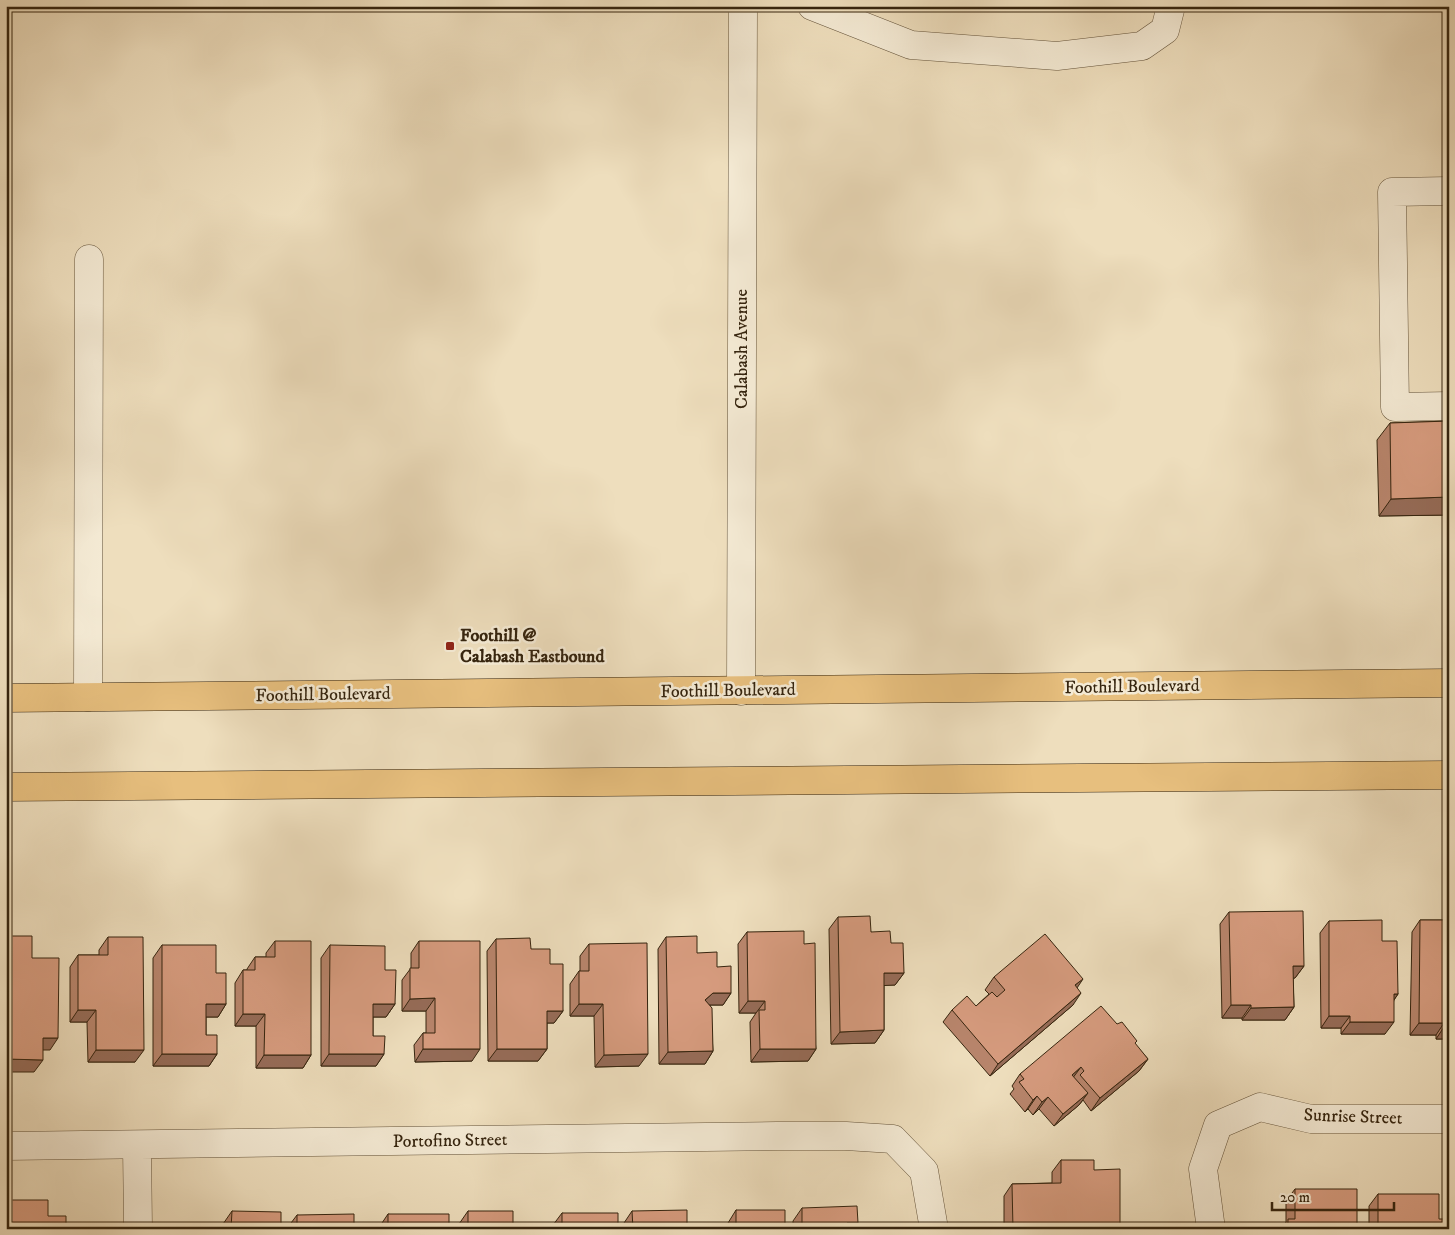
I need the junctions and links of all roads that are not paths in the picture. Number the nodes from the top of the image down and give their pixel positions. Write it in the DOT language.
graph roads {
  1 [pos="743,6"];
  2 [pos="812,6"];
  3 [pos="1171,6"];
  4 [pos="1449,191"];
  5 [pos="89,259"];
  6 [pos="1449,406"];
  7 [pos="1449,683"];
  8 [pos="741,691"];
  9 [pos="88,697"];
  10 [pos="6,698"];
  11 [pos="1449,775"];
  12 [pos="6,787"];
  13 [pos="1449,1119"];
  14 [pos="137,1145"];
  15 [pos="6,1146"];
  16 [pos="138,1229"];
  17 [pos="934,1229"];
  18 [pos="1211,1229"];
  1 -- 8 [label="street, Calabash Avenue"];
  2 -- 3 [label="street"];
  4 -- 6 [label="street"];
  5 -- 9 [label="street"];
  7 -- 8 [label="main road, Foothill Boulevard"];
  8 -- 9 [label="main road, Foothill Boulevard"];
  9 -- 10 [label="main road, Foothill Boulevard"];
  11 -- 12 [label="main road"];
  13 -- 18 [label="street, Sunrise Street"];
  14 -- 15 [label="street, Portofino Street"];
  14 -- 16 [label="street"];
  14 -- 17 [label="street, Portofino Street"];
}
